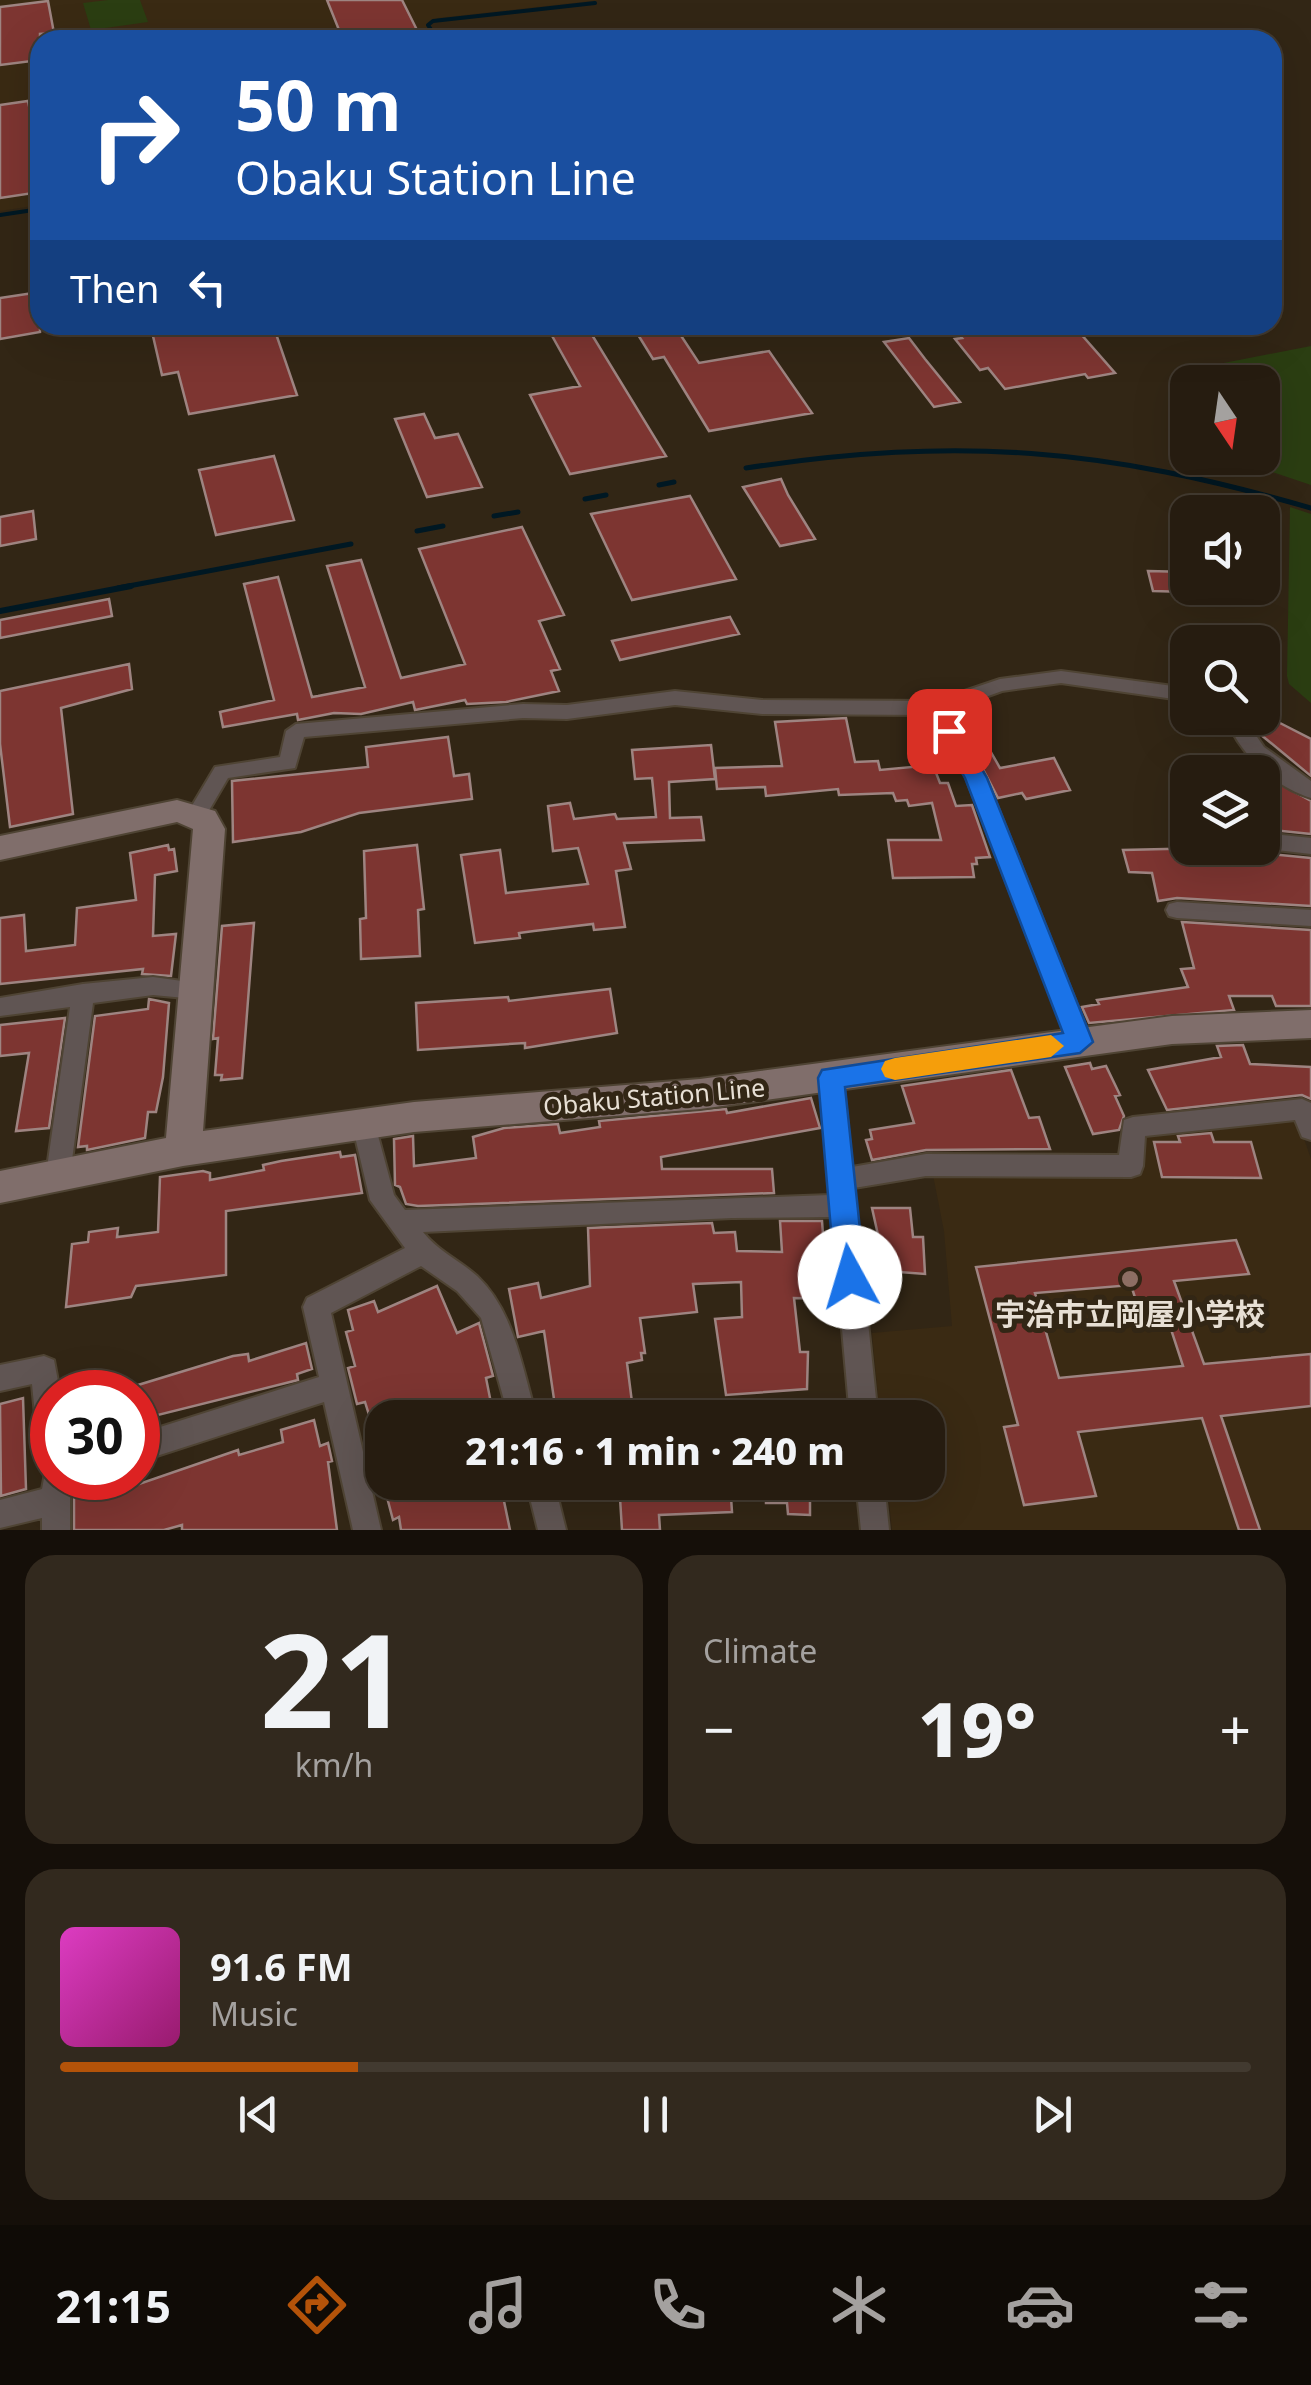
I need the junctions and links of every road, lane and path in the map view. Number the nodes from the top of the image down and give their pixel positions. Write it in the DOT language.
graph roads {
  1 [pos="1170,692"];
  2 [pos="936,708"];
  3 [pos="1240,735"];
  4 [pos="1311,791"];
  5 [pos="196,814"];
  6 [pos="1280,843"];
  7 [pos="1311,846"];
  8 [pos="0,848"];
  9 [pos="1176,910"];
  10 [pos="1311,918"];
  11 [pos="196,990"];
  12 [pos="83,993"];
  13 [pos="0,1007"];
  14 [pos="1311,1024"];
  15 [pos="1080,1042"];
  16 [pos="831,1078"];
  17 [pos="364,1124"];
  18 [pos="1311,1130"];
  19 [pos="184,1150"];
  20 [pos="58,1175"];
  21 [pos="842,1180"];
  22 [pos="1,1188"];
  23 [pos="843,1206"];
  24 [pos="399,1221"];
  25 [pos="422,1252"];
  26 [pos="30,1372"];
  27 [pos="0,1378"];
  28 [pos="333,1386"];
  29 [pos="519,1400"];
  30 [pos="862,1400"];
  31 [pos="160,1441"];
  32 [pos="30,1500"];
  33 [pos="56,1500"];
  34 [pos="544,1500"];
  35 [pos="872,1500"];
  36 [pos="0,1514"];
  37 [pos="56,1530"];
  38 [pos="367,1530"];
  39 [pos="552,1530"];
  40 [pos="874,1530"];
  1 -- 2 [label="street"];
  2 -- 5 [label="street"];
  2 -- 15 [label="street"];
  3 -- 4 [label="street"];
  5 -- 8 [label="main road"];
  5 -- 11 [label="main road"];
  6 -- 7 [label="street"];
  9 -- 10 [label="street"];
  11 -- 12 [label="street"];
  11 -- 19 [label="main road"];
  12 -- 13 [label="street"];
  12 -- 20 [label="street"];
  14 -- 15 [label="main road, Obaku Station Line"];
  15 -- 16 [label="main road, Obaku Station Line"];
  16 -- 17 [label="main road, Obaku Station Line"];
  16 -- 21 [label="street"];
  17 -- 19 [label="main road, Obaku Station Line"];
  17 -- 24 [label="street"];
  18 -- 21 [label="street"];
  19 -- 20 [label="main road, Obaku Station Line"];
  20 -- 22 [label="main road, Obaku Station Line"];
  21 -- 23 [label="street"];
  23 -- 24 [label="street"];
  23 -- 30 [label="street"];
  24 -- 25 [label="street"];
  25 -- 28 [label="street"];
  25 -- 29 [label="street"];
  26 -- 27 [label="street"];
  28 -- 31 [label="street"];
  28 -- 38 [label="street"];
  32 -- 36 [label="street"];
  33 -- 37 [label="street"];
  34 -- 39 [label="street"];
  35 -- 40 [label="street"];
}
